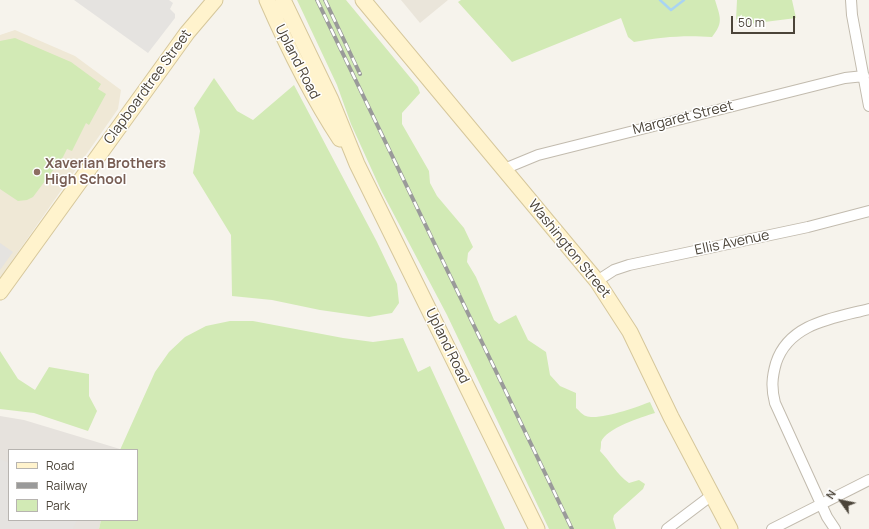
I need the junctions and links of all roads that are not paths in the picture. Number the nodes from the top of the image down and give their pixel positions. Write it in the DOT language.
graph roads {
  1 [pos="283,0"];
  2 [pos="363,0"];
  3 [pos="851,0"];
  4 [pos="215,1"];
  5 [pos="267,3"];
  6 [pos="864,76"];
  7 [pos="869,106"];
  8 [pos="357,164"];
  9 [pos="504,169"];
  10 [pos="869,210"];
  11 [pos="597,281"];
  12 [pos="0,292"];
  13 [pos="869,309"];
  14 [pos="869,480"];
  15 [pos="712,495"];
  16 [pos="821,503"];
  17 [pos="537,529"];
  18 [pos="667,529"];
  19 [pos="730,529"];
  20 [pos="772,529"];
  21 [pos="835,529"];
  1 -- 8 [label="main road, Upland Road"];
  2 -- 9 [label="main road, Washington Street"];
  3 -- 6 [label="street"];
  4 -- 12 [label="main road, Clapboardtree Street"];
  5 -- 8 [label="main road, Upland Road"];
  6 -- 7 [label="street"];
  6 -- 9 [label="street, Margaret Street"];
  8 -- 17 [label="main road, Upland Road"];
  9 -- 11 [label="main road, Washington Street"];
  10 -- 11 [label="street, Ellis Avenue"];
  11 -- 15 [label="main road, Washington Street"];
  13 -- 16 [label="street"];
  14 -- 16 [label="street"];
  15 -- 18 [label="street"];
  15 -- 19 [label="main road, Washington Street"];
  16 -- 20 [label="street"];
  16 -- 21 [label="street"];
}
